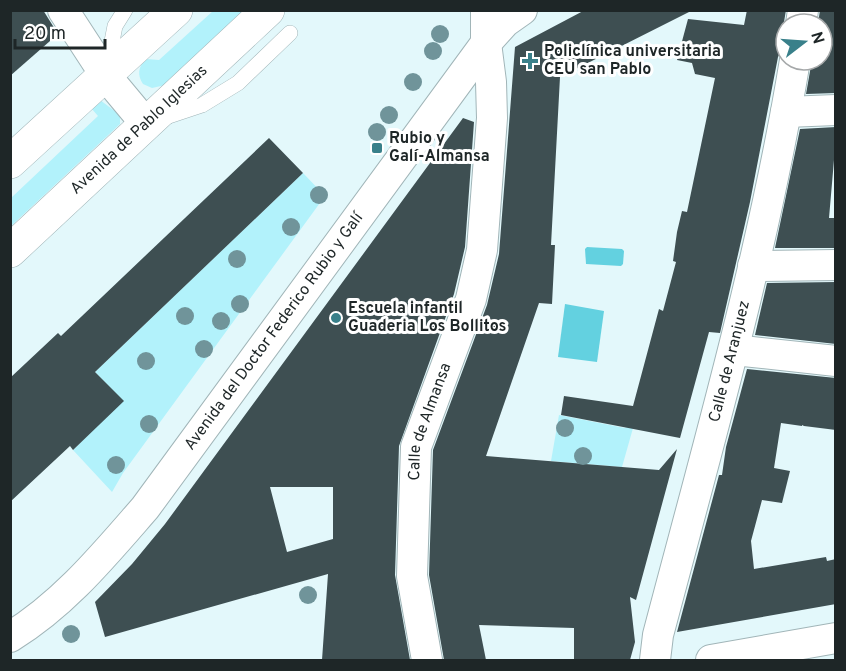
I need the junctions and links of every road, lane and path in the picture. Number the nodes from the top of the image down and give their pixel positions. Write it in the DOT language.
graph roads {
  1 [pos="63,10"];
  2 [pos="125,10"];
  3 [pos="176,10"];
  4 [pos="486,10"];
  5 [pos="522,10"];
  6 [pos="279,22"];
  7 [pos="486,43"];
  8 [pos="793,72"];
  9 [pos="106,76"];
  10 [pos="836,110"];
  11 [pos="786,112"];
  12 [pos="146,124"];
  13 [pos="10,162"];
  14 [pos="10,251"];
  15 [pos="836,265"];
  16 [pos="753,266"];
  17 [pos="734,350"];
  18 [pos="836,361"];
  19 [pos="10,638"];
  20 [pos="836,638"];
  21 [pos="661,655"];
  22 [pos="427,660"];
  23 [pos="711,660"];
  1 -- 9 [label="street"];
  2 -- 9 [label="lane"];
  3 -- 9 [label="street"];
  4 -- 7 [label="street, Calle de Almansa"];
  5 -- 7 [label="street, Avenida del Doctor Federico Rubio y Galí"];
  6 -- 12 [label="street, Avenida de Pablo Iglesias"];
  7 -- 19 [label="street, Avenida del Doctor Federico Rubio y Galí"];
  7 -- 22 [label="street, Calle de Almansa"];
  8 -- 11 [label="street, Calle de Aranjuez"];
  9 -- 12 [label="street"];
  9 -- 13 [label="street"];
  10 -- 11 [label="street"];
  11 -- 16 [label="street, Calle de Aranjuez"];
  12 -- 14 [label="street, Avenida de Pablo Iglesias"];
  15 -- 16 [label="street"];
  16 -- 17 [label="street, Calle de Aranjuez"];
  17 -- 18 [label="street"];
  17 -- 21 [label="street, Calle de Aranjuez"];
  20 -- 23 [label="street"];
}
